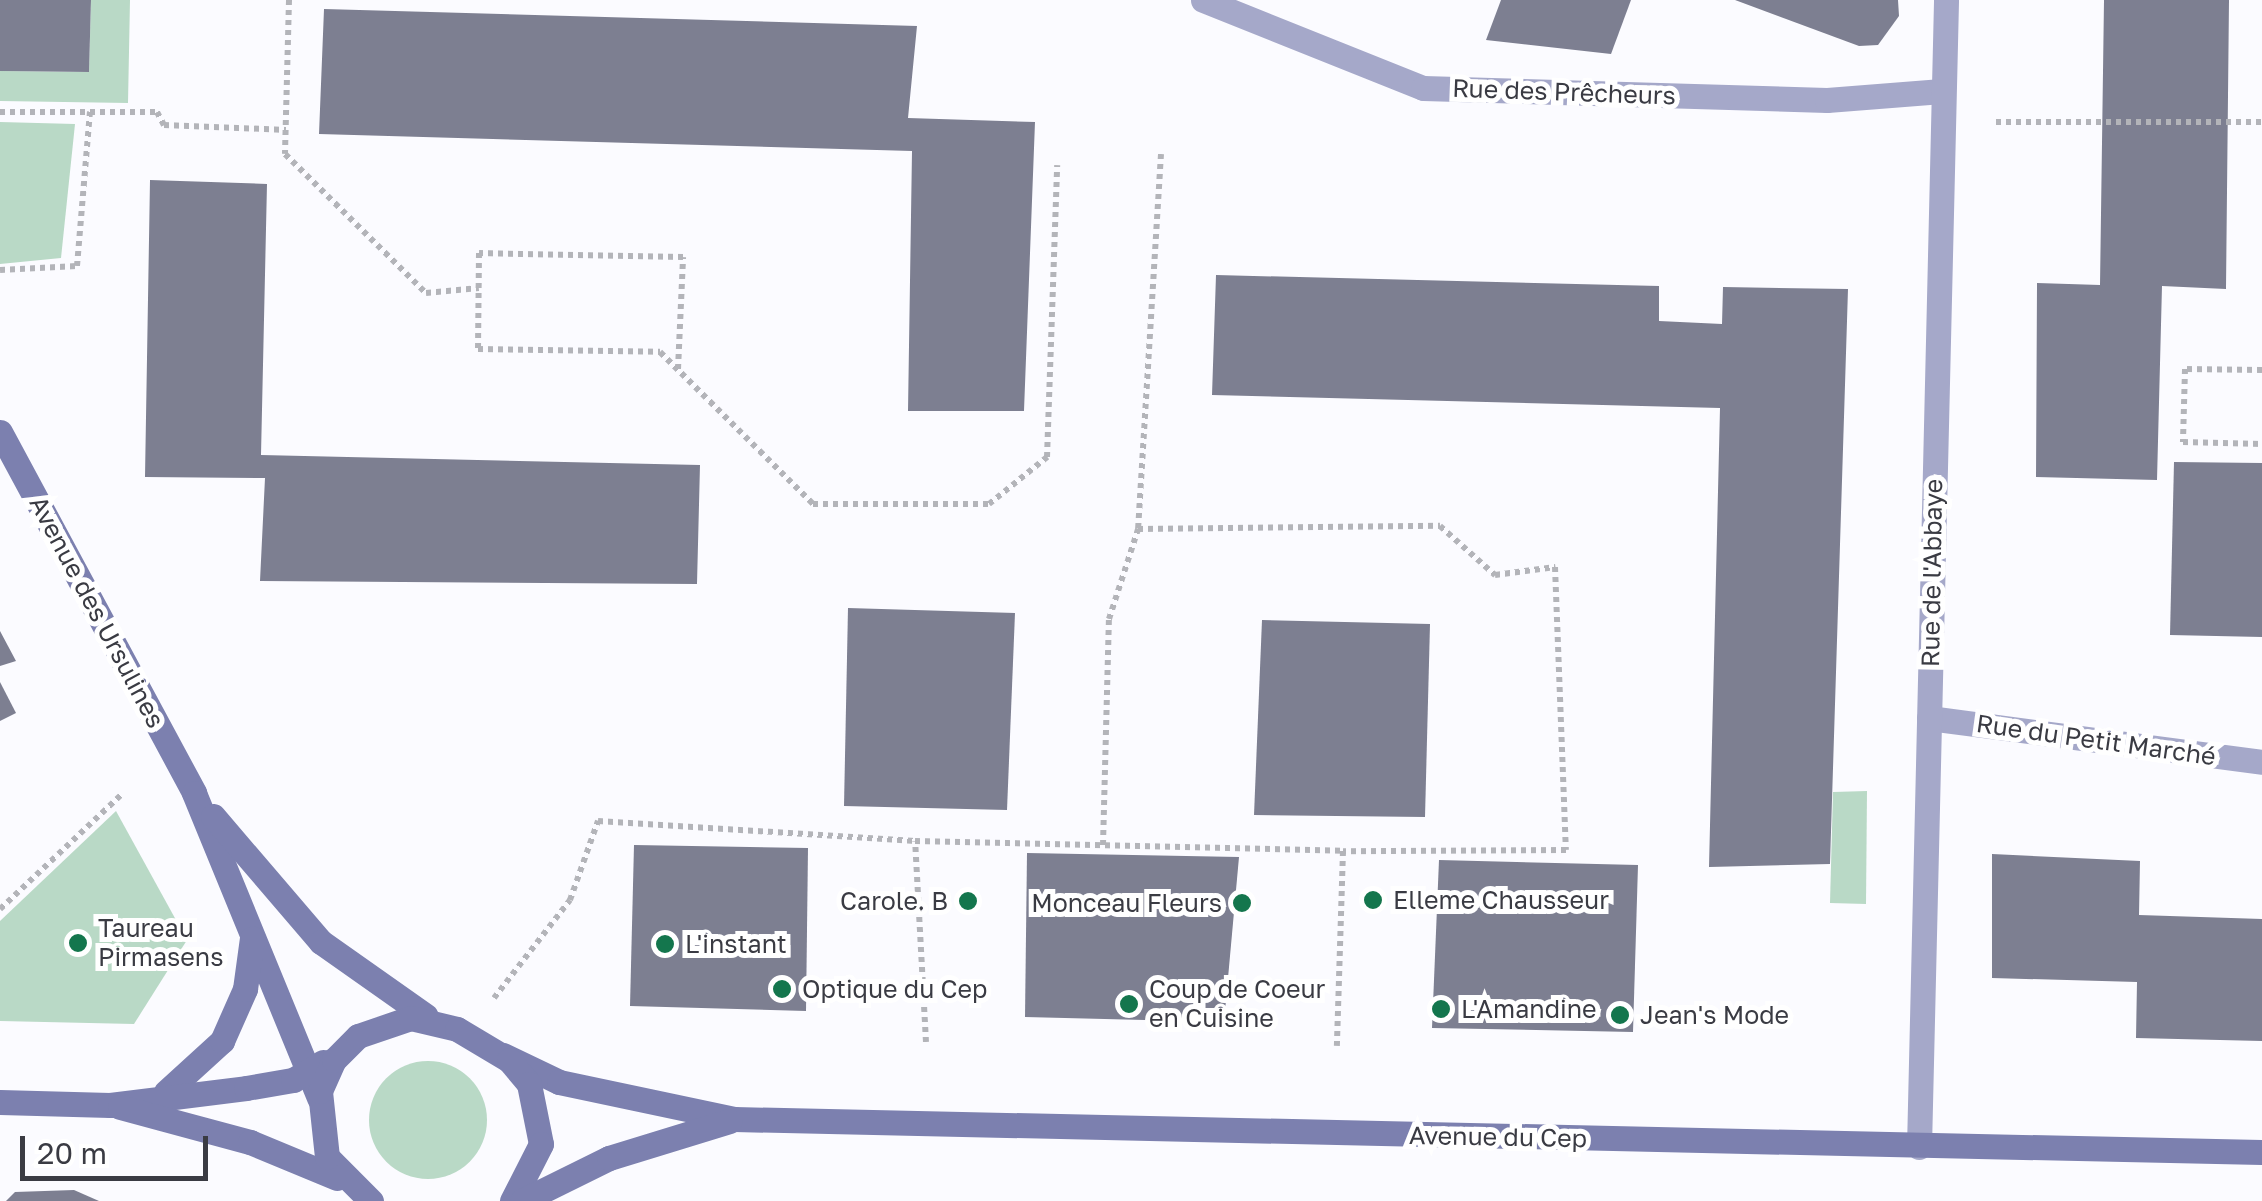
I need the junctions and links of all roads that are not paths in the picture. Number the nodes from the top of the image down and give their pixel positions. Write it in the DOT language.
graph roads {
  1 [pos="1203,0"];
  2 [pos="1946,0"];
  3 [pos="1942,91"];
  4 [pos="0,432"];
  5 [pos="1929,718"];
  6 [pos="2262,762"];
  7 [pos="194,793"];
  8 [pos="252,933"];
  9 [pos="435,1021"];
  10 [pos="343,1050"];
  11 [pos="503,1055"];
  12 [pos="310,1070"];
  13 [pos="162,1094"];
  14 [pos="319,1098"];
  15 [pos="0,1102"];
  16 [pos="110,1105"];
  17 [pos="734,1120"];
  18 [pos="1919,1147"];
  19 [pos="2262,1152"];
  20 [pos="348,1185"];
  21 [pos="525,1200"];
  22 [pos="372,1201"];
  1 -- 3 [label="street, Rue des Prêcheurs"];
  2 -- 3 [label="street, Rue de l'Abbaye"];
  3 -- 5 [label="street, Rue de l'Abbaye"];
  4 -- 7 [label="street, Avenue des Ursulines"];
  5 -- 6 [label="street, Rue du Petit Marché"];
  5 -- 18 [label="street, Rue de l'Abbaye"];
  7 -- 8 [label="street, Avenue des Ursulines"];
  7 -- 9 [label="street, Avenue des Ursulines"];
  8 -- 12 [label="street, Avenue des Ursulines"];
  8 -- 13 [label="street"];
  9 -- 10 [label="street"];
  9 -- 11 [label="street, Avenue des Ursulines"];
  10 -- 12 [label="street"];
  10 -- 14 [label="street"];
  11 -- 17 [label="street, Avenue du Cep"];
  11 -- 21 [label="street"];
  12 -- 13 [label="street"];
  12 -- 14 [label="street, Avenue des Ursulines"];
  13 -- 16 [label="street"];
  14 -- 20 [label="street, Avenue des Ursulines"];
  15 -- 16 [label="street"];
  16 -- 20 [label="street"];
  17 -- 18 [label="street, Avenue du Cep"];
  17 -- 21 [label="street, Avenue du Cep"];
  18 -- 19 [label="street, Avenue du Cep"];
  20 -- 22 [label="street"];
}
